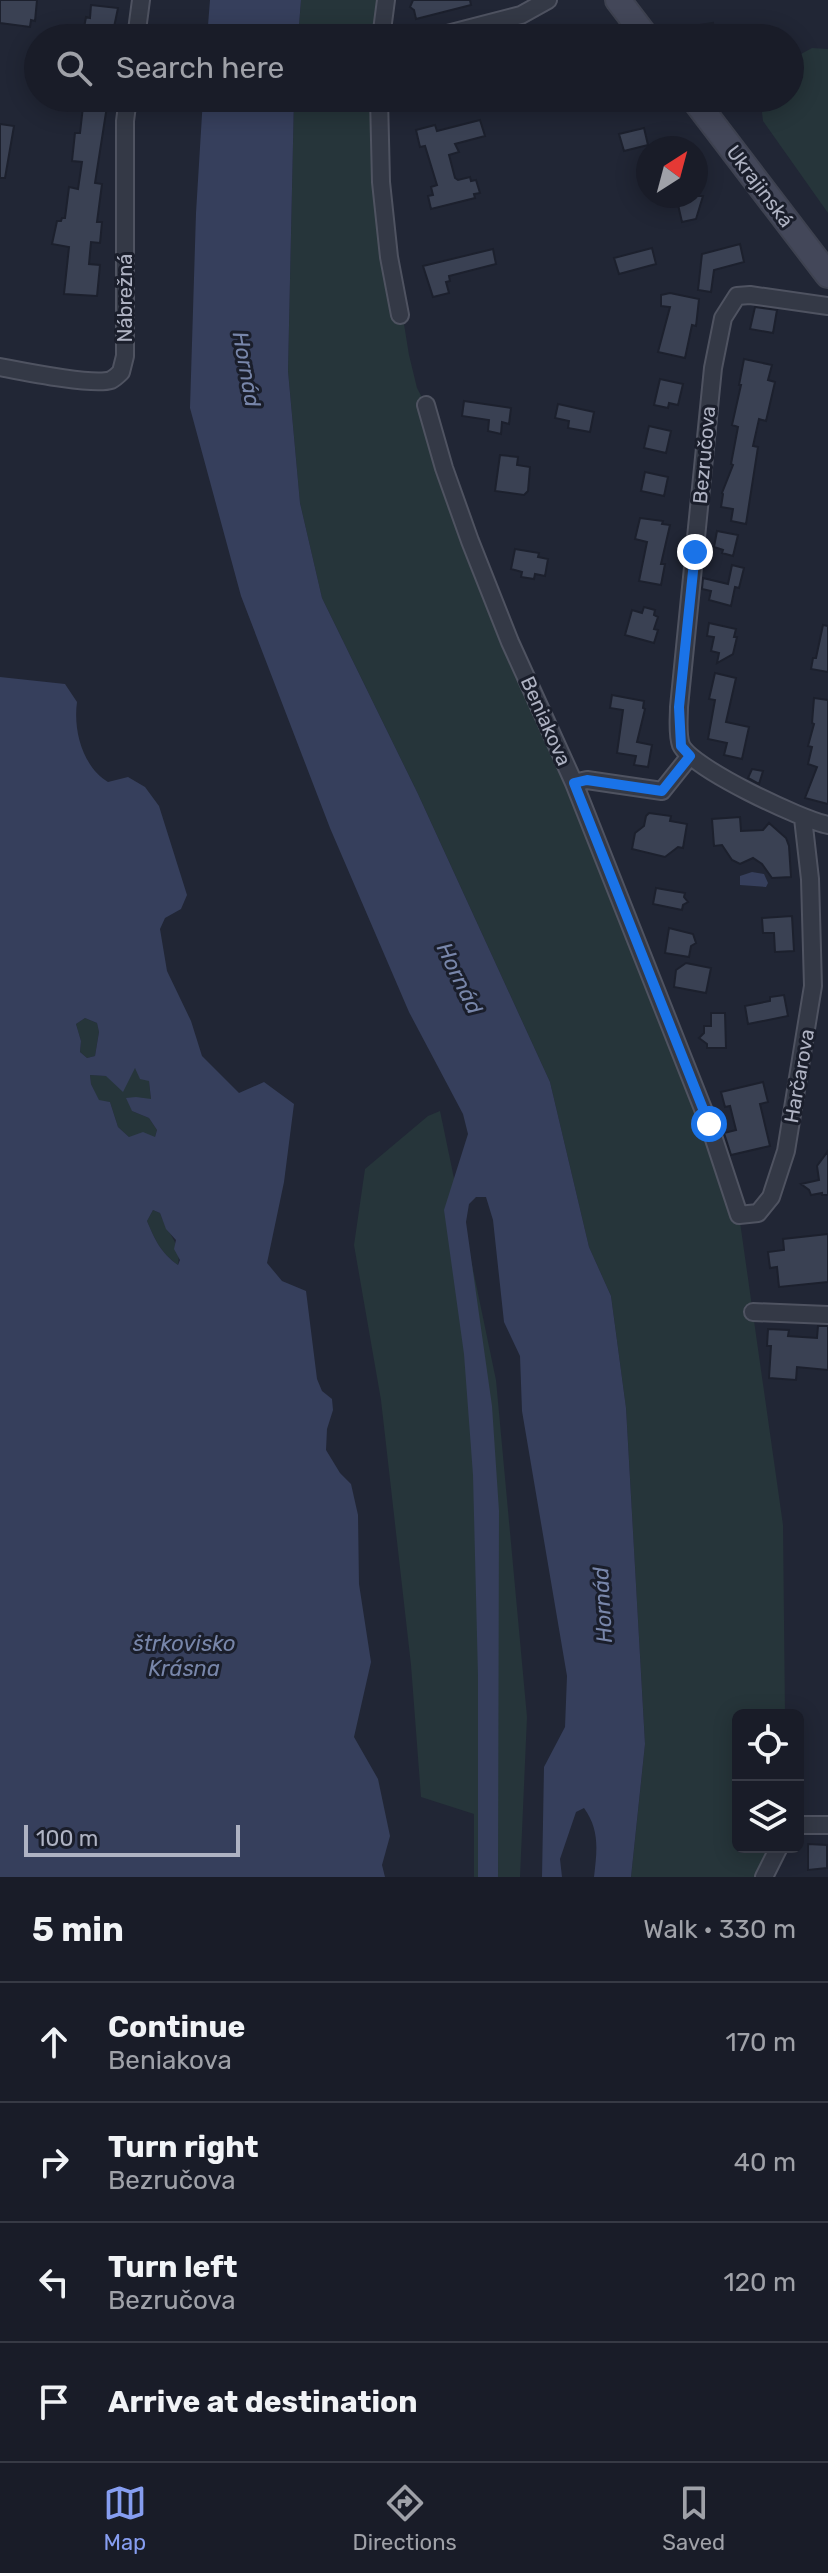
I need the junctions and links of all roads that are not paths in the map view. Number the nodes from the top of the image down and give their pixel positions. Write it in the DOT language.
graph roads {
  1 [pos="141,0"];
  2 [pos="386,0"];
  3 [pos="548,0"];
  4 [pos="618,0"];
  5 [pos="138,24"];
  6 [pos="383,24"];
  7 [pos="486,24"];
  8 [pos="636,24"];
  9 [pos="126,112"];
  10 [pos="379,112"];
  11 [pos="704,112"];
  12 [pos="828,275"];
  13 [pos="828,306"];
  14 [pos="400,315"];
  15 [pos="0,367"];
  16 [pos="426,405"];
  17 [pos="690,756"];
  18 [pos="574,783"];
  19 [pos="803,818"];
  20 [pos="828,825"];
  21 [pos="739,1215"];
  22 [pos="753,1312"];
  23 [pos="828,1315"];
  24 [pos="804,1825"];
  25 [pos="828,1825"];
  26 [pos="776,1853"];
  27 [pos="764,1877"];
  1 -- 5 [label="street"];
  2 -- 6 [label="street"];
  3 -- 7 [label="street"];
  4 -- 8 [label="main road"];
  9 -- 15 [label="street, Nábrežná"];
  10 -- 14 [label="street"];
  11 -- 12 [label="main road, Ukrajinská"];
  13 -- 17 [label="street, Bezručova"];
  16 -- 18 [label="street, Beniakova"];
  17 -- 18 [label="street"];
  17 -- 19 [label="street"];
  18 -- 21 [label="street, Beniakova"];
  19 -- 20 [label="street"];
  19 -- 21 [label="street, Harčarova"];
  22 -- 23 [label="street"];
  24 -- 25 [label="street"];
  26 -- 27 [label="street"];
}
